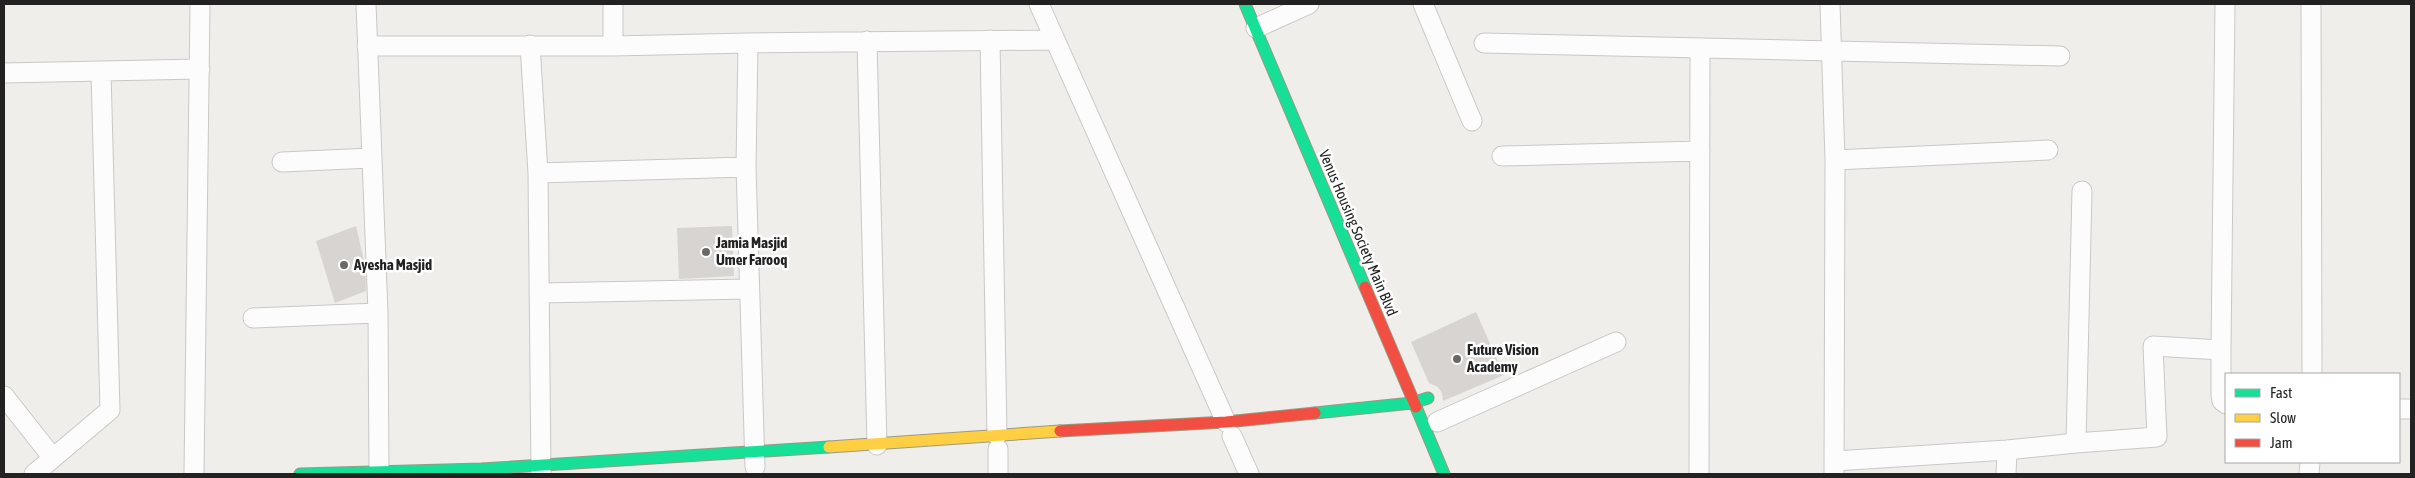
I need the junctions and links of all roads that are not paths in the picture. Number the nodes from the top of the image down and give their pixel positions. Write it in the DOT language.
graph roads {
  1 [pos="200,4"];
  2 [pos="366,4"];
  3 [pos="613,4"];
  4 [pos="1039,4"];
  5 [pos="1245,4"];
  6 [pos="1309,4"];
  7 [pos="1423,4"];
  8 [pos="1830,4"];
  9 [pos="2225,4"];
  10 [pos="2311,4"];
  11 [pos="1266,23"];
  12 [pos="990,40"];
  13 [pos="1055,40"];
  14 [pos="867,41"];
  15 [pos="748,42"];
  16 [pos="1484,43"];
  17 [pos="367,46"];
  18 [pos="530,46"];
  19 [pos="613,46"];
  20 [pos="1700,48"];
  21 [pos="1830,51"];
  22 [pos="2060,56"];
  23 [pos="200,69"];
  24 [pos="101,72"];
  25 [pos="4,73"];
  26 [pos="1472,121"];
  27 [pos="2048,150"];
  28 [pos="1700,151"];
  29 [pos="1502,156"];
  30 [pos="372,158"];
  31 [pos="1835,160"];
  32 [pos="282,162"];
  33 [pos="746,167"];
  34 [pos="538,173"];
  35 [pos="2082,191"];
  36 [pos="749,289"];
  37 [pos="540,294"];
  38 [pos="378,313"];
  39 [pos="254,318"];
  40 [pos="1616,342"];
  41 [pos="2221,350"];
  42 [pos="2312,373"];
  43 [pos="4,396"];
  44 [pos="1412,403"];
  45 [pos="2225,403"];
  46 [pos="1433,410"];
  47 [pos="1413,417"];
  48 [pos="1230,432"];
  49 [pos="2076,443"];
  50 [pos="997,446"];
  51 [pos="2007,450"];
  52 [pos="877,451"];
  53 [pos="53,458"];
  54 [pos="755,464"];
  55 [pos="1835,468"];
  56 [pos="540,469"];
  57 [pos="379,473"];
  58 [pos="34,474"];
  59 [pos="194,474"];
  60 [pos="300,474"];
  61 [pos="583,474"];
  62 [pos="593,474"];
  63 [pos="998,474"];
  64 [pos="1248,474"];
  65 [pos="1444,474"];
  66 [pos="1700,474"];
  67 [pos="2006,474"];
  1 -- 23 [label="street"];
  2 -- 17 [label="street"];
  3 -- 19 [label="street"];
  4 -- 13 [label="street"];
  5 -- 11 [label="street, Venus Housing Society Main Blvd"];
  6 -- 11 [label="street"];
  7 -- 26 [label="street"];
  8 -- 21 [label="street"];
  9 -- 41 [label="street"];
  10 -- 42 [label="street"];
  11 -- 44 [label="street, Venus Housing Society Main Blvd"];
  12 -- 13 [label="street"];
  12 -- 14 [label="street"];
  12 -- 50 [label="street"];
  13 -- 48 [label="street"];
  14 -- 15 [label="street"];
  14 -- 52 [label="street"];
  15 -- 19 [label="street"];
  15 -- 33 [label="street"];
  16 -- 20 [label="street"];
  17 -- 18 [label="street"];
  17 -- 30 [label="street"];
  18 -- 19 [label="street"];
  18 -- 34 [label="street"];
  20 -- 21 [label="street"];
  20 -- 28 [label="street"];
  21 -- 22 [label="street"];
  21 -- 31 [label="street"];
  23 -- 24 [label="street"];
  23 -- 59 [label="street"];
  24 -- 25 [label="street"];
  24 -- 53 [label="street"];
  27 -- 31 [label="street"];
  28 -- 29 [label="street"];
  28 -- 66 [label="street"];
  30 -- 32 [label="street"];
  30 -- 38 [label="street"];
  31 -- 55 [label="street"];
  33 -- 34 [label="street"];
  33 -- 36 [label="street"];
  34 -- 37 [label="street"];
  35 -- 49 [label="street"];
  36 -- 37 [label="street"];
  36 -- 54 [label="street"];
  37 -- 56 [label="street"];
  38 -- 39 [label="street"];
  38 -- 57 [label="street"];
  40 -- 46 [label="street"];
  41 -- 45 [label="street"];
  41 -- 49 [label="street"];
  43 -- 53 [label="street"];
  44 -- 46 [label="street"];
  44 -- 47 [label="street, Venus Housing Society Main Blvd"];
  44 -- 48 [label="street"];
  46 -- 47 [label="street"];
  47 -- 65 [label="street, Venus Housing Society Main Blvd"];
  48 -- 50 [label="street"];
  48 -- 64 [label="street"];
  49 -- 51 [label="street"];
  50 -- 52 [label="street"];
  50 -- 63 [label="street"];
  51 -- 55 [label="street"];
  51 -- 67 [label="street"];
  52 -- 54 [label="street"];
  53 -- 58 [label="street"];
  54 -- 56 [label="street"];
  56 -- 57 [label="street"];
  57 -- 60 [label="street"];
  61 -- 62 [label="street"];
}
